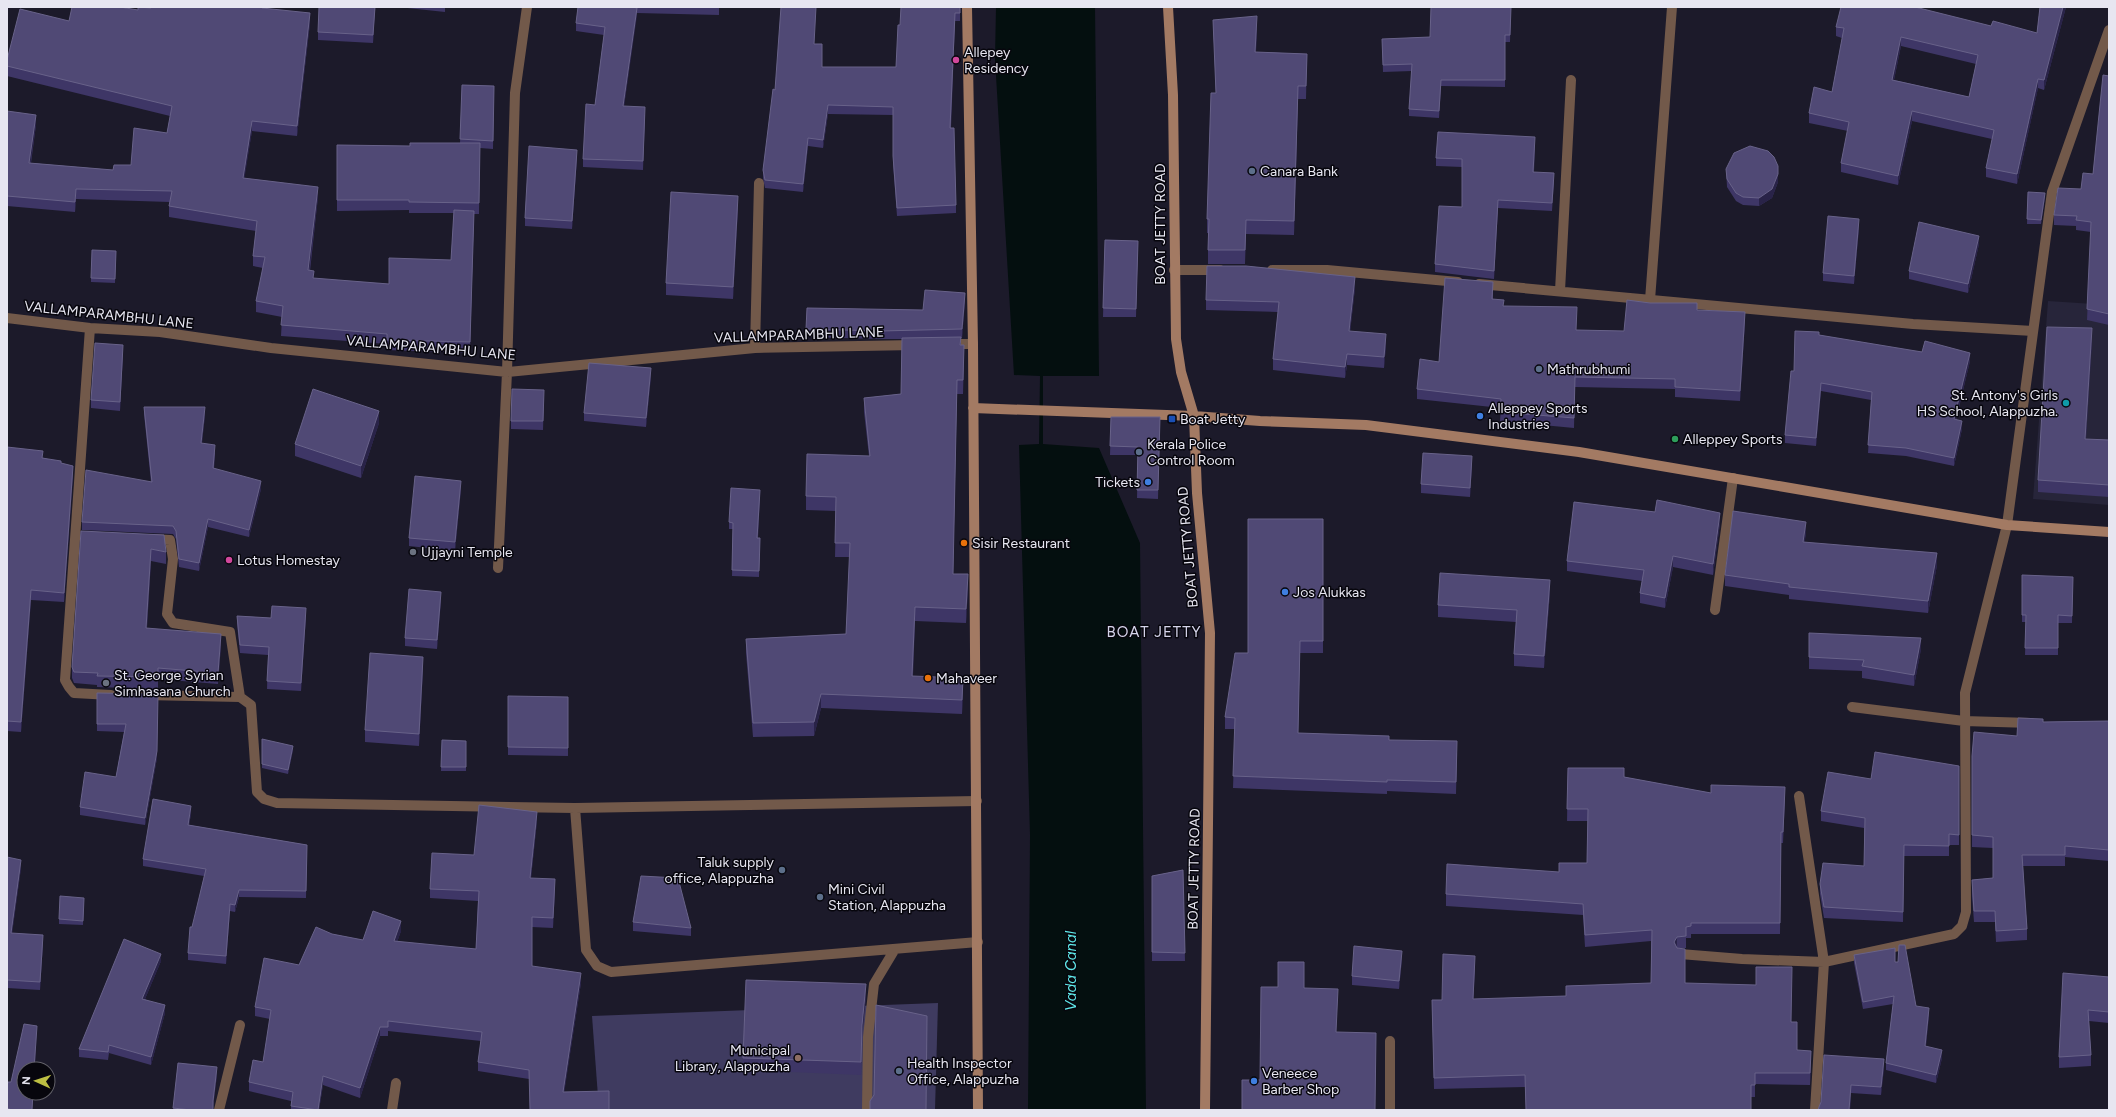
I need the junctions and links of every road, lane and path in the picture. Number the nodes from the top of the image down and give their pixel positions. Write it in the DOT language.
graph roads {
  1 [pos="527,7"];
  2 [pos="967,7"];
  3 [pos="1168,7"];
  4 [pos="1672,7"];
  5 [pos="2109,30"];
  6 [pos="1571,80"];
  7 [pos="759,183"];
  8 [pos="1174,270"];
  9 [pos="1228,270"];
  10 [pos="1258,270"];
  11 [pos="1560,291"];
  12 [pos="1650,300"];
  13 [pos="7,318"];
  14 [pos="90,328"];
  15 [pos="2033,331"];
  16 [pos="973,344"];
  17 [pos="926,345"];
  18 [pos="942,345"];
  19 [pos="755,348"];
  20 [pos="507,372"];
  21 [pos="973,408"];
  22 [pos="1194,416"];
  23 [pos="1732,478"];
  24 [pos="2007,525"];
  25 [pos="2109,532"];
  26 [pos="139,539"];
  27 [pos="498,568"];
  28 [pos="1715,610"];
  29 [pos="123,695"];
  30 [pos="135,695"];
  31 [pos="240,697"];
  32 [pos="1852,707"];
  33 [pos="1964,721"];
  34 [pos="2040,723"];
  35 [pos="1798,796"];
  36 [pos="976,801"];
  37 [pos="575,808"];
  38 [pos="978,942"];
  39 [pos="895,949"];
  40 [pos="1680,954"];
  41 [pos="1824,962"];
  42 [pos="240,1026"];
  43 [pos="1390,1041"];
  44 [pos="396,1083"];
  45 [pos="219,1110"];
  46 [pos="392,1110"];
  47 [pos="867,1110"];
  48 [pos="978,1110"];
  49 [pos="1205,1110"];
  50 [pos="1390,1110"];
  51 [pos="1815,1110"];
  1 -- 20 [label="street"];
  2 -- 16 [label="main road"];
  3 -- 8 [label="main road, BOAT JETTY ROAD"];
  4 -- 12 [label="street"];
  5 -- 15 [label="street"];
  6 -- 11 [label="street"];
  7 -- 19 [label="street"];
  8 -- 9 [label="street"];
  8 -- 22 [label="main road, BOAT JETTY ROAD"];
  10 -- 11 [label="street"];
  11 -- 12 [label="street"];
  12 -- 15 [label="street"];
  13 -- 14 [label="street, VALLAMPARAMBHU LANE"];
  14 -- 20 [label="street, VALLAMPARAMBHU LANE"];
  14 -- 29 [label="street"];
  15 -- 24 [label="street"];
  16 -- 18 [label="street"];
  16 -- 21 [label="main road"];
  17 -- 19 [label="street, VALLAMPARAMBHU LANE"];
  19 -- 20 [label="street, VALLAMPARAMBHU LANE"];
  20 -- 27 [label="street"];
  21 -- 22 [label="main road"];
  21 -- 36 [label="main road"];
  22 -- 23 [label="main road"];
  22 -- 49 [label="main road, BOAT JETTY ROAD"];
  23 -- 24 [label="main road"];
  23 -- 28 [label="street"];
  24 -- 25 [label="main road"];
  24 -- 33 [label="street"];
  26 -- 31 [label="street"];
  30 -- 31 [label="street"];
  31 -- 37 [label="street"];
  32 -- 33 [label="street"];
  33 -- 34 [label="street"];
  33 -- 41 [label="street"];
  35 -- 41 [label="street"];
  36 -- 37 [label="street"];
  36 -- 38 [label="main road"];
  37 -- 39 [label="street"];
  38 -- 39 [label="street"];
  38 -- 48 [label="main road"];
  39 -- 47 [label="street"];
  40 -- 41 [label="street"];
  41 -- 51 [label="street"];
  42 -- 45 [label="street"];
  43 -- 50 [label="street"];
  44 -- 46 [label="street"];
}
